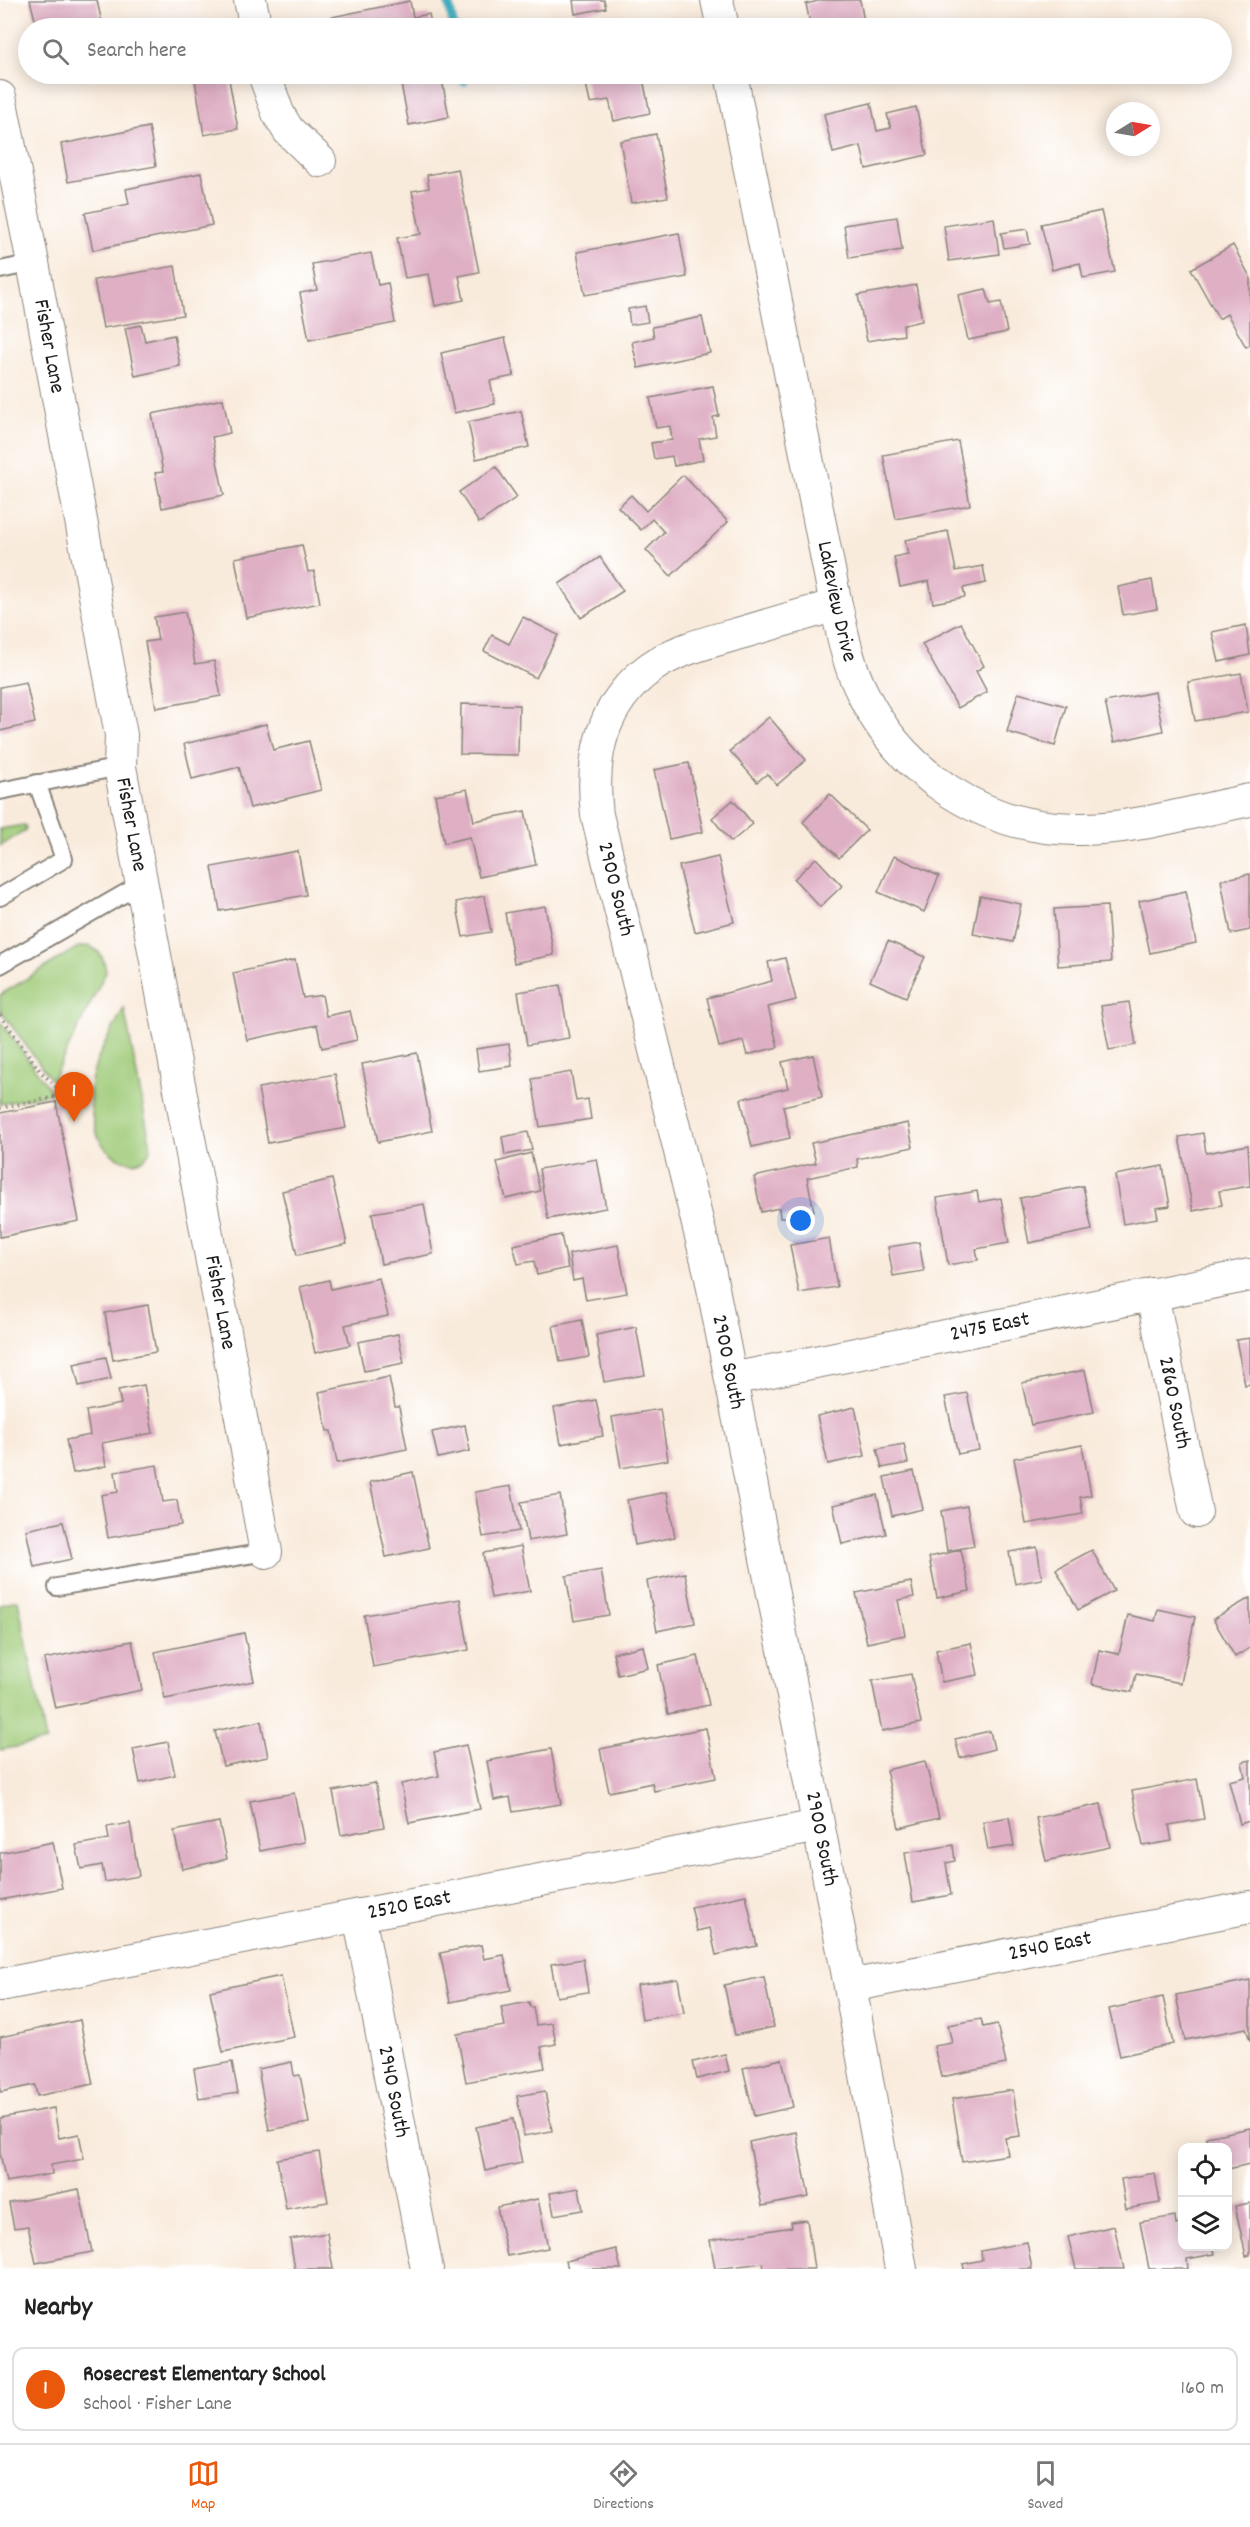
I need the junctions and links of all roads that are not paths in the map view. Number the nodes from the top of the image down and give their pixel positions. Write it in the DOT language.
graph roads {
  1 [pos="250,0"];
  2 [pos="717,0"];
  3 [pos="254,18"];
  4 [pos="721,18"];
  5 [pos="267,84"];
  6 [pos="733,84"];
  7 [pos="0,97"];
  8 [pos="320,160"];
  9 [pos="33,263"];
  10 [pos="0,270"];
  11 [pos="836,605"];
  12 [pos="120,767"];
  13 [pos="37,783"];
  14 [pos="0,791"];
  15 [pos="1250,800"];
  16 [pos="141,884"];
  17 [pos="0,897"];
  18 [pos="0,965"];
  19 [pos="1250,1275"];
  20 [pos="1152,1294"];
  21 [pos="731,1378"];
  22 [pos="1196,1512"];
  23 [pos="266,1552"];
  24 [pos="57,1587"];
  25 [pos="818,1826"];
  26 [pos="1250,1907"];
  27 [pos="359,1915"];
  28 [pos="0,1985"];
  29 [pos="850,1986"];
  30 [pos="427,2269"];
  31 [pos="901,2269"];
  1 -- 3 [label="street"];
  2 -- 4 [label="street"];
  5 -- 8 [label="street"];
  6 -- 11 [label="street, Lakeview Drive"];
  7 -- 9 [label="street, Fisher Lane"];
  9 -- 10 [label="lane"];
  9 -- 12 [label="street, Fisher Lane"];
  11 -- 15 [label="street, Lakeview Drive"];
  11 -- 21 [label="street, 2900 South"];
  12 -- 13 [label="lane"];
  12 -- 16 [label="street, Fisher Lane"];
  13 -- 14 [label="lane"];
  13 -- 17 [label="lane"];
  16 -- 18 [label="lane"];
  16 -- 23 [label="street, Fisher Lane"];
  19 -- 20 [label="street, 2475 East"];
  20 -- 21 [label="street, 2475 East"];
  20 -- 22 [label="street, 2860 South"];
  21 -- 25 [label="street, 2900 South"];
  23 -- 24 [label="lane"];
  25 -- 27 [label="street, 2520 East"];
  25 -- 29 [label="street, 2900 South"];
  26 -- 29 [label="street, 2540 East"];
  27 -- 28 [label="street, 2520 East"];
  27 -- 30 [label="street, 2940 South"];
  29 -- 31 [label="street, 2900 South"];
}
